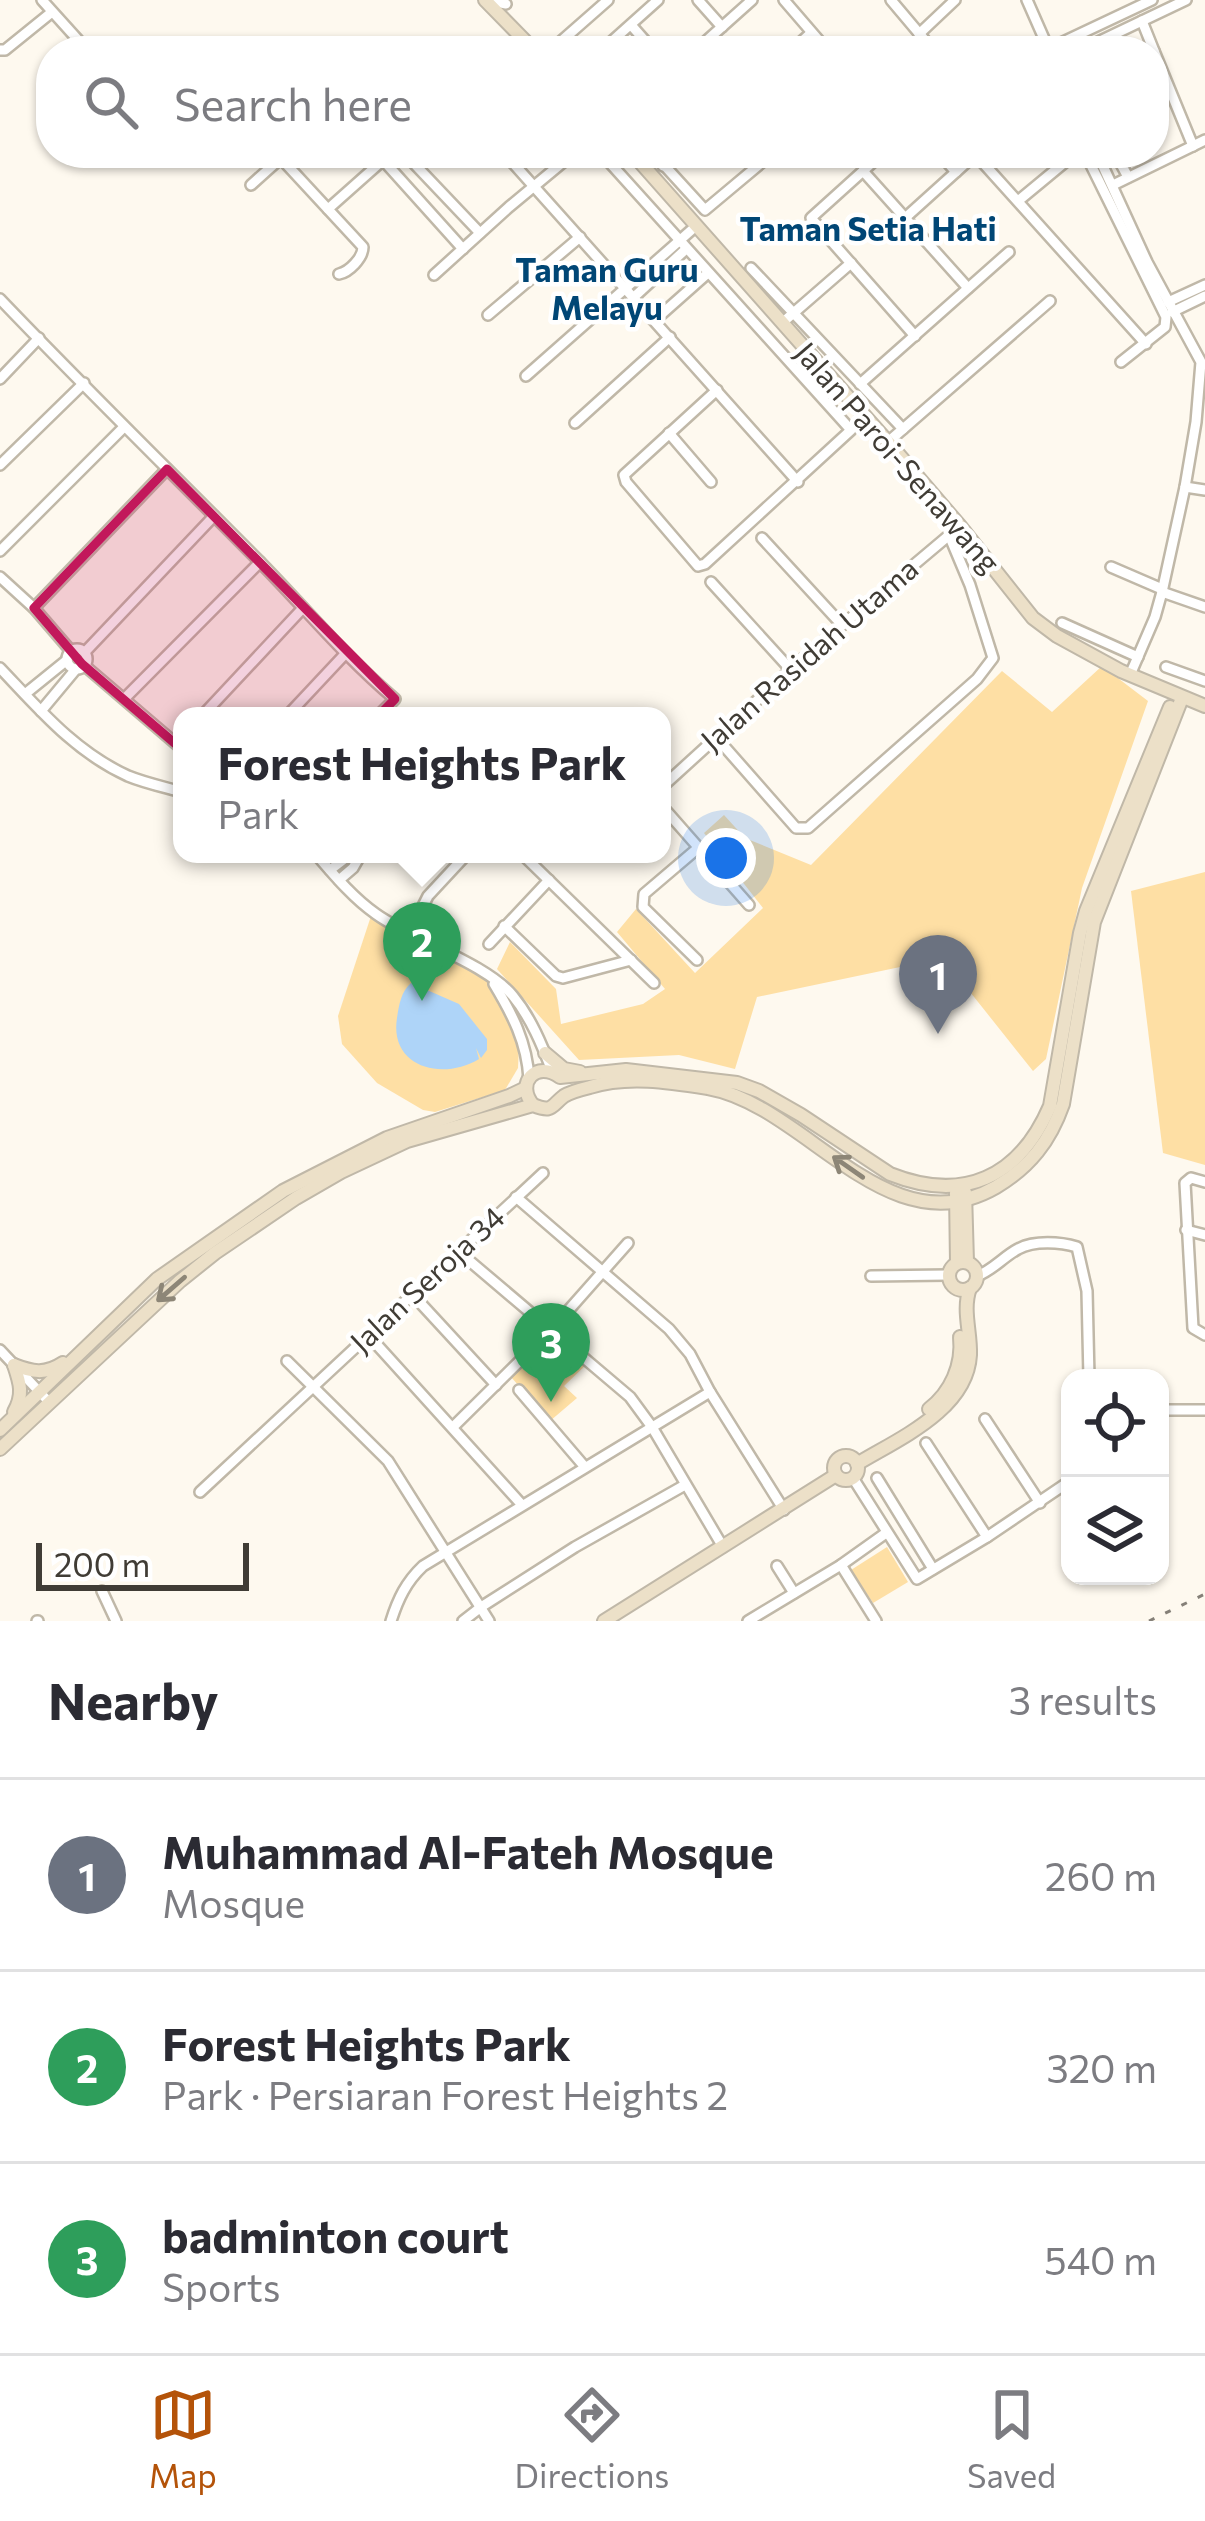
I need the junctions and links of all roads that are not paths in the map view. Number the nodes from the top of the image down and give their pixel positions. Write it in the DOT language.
graph roads {
  1 [pos="42,0"];
  2 [pos="486,0"];
  3 [pos="608,0"];
  4 [pos="658,0"];
  5 [pos="698,0"];
  6 [pos="752,0"];
  7 [pos="784,0"];
  8 [pos="891,0"];
  9 [pos="955,0"];
  10 [pos="1027,0"];
  11 [pos="1152,0"];
  12 [pos="1186,0"];
  13 [pos="508,2"];
  14 [pos="52,12"];
  15 [pos="1142,21"];
  16 [pos="631,25"];
  17 [pos="510,26"];
  18 [pos="722,27"];
  19 [pos="811,33"];
  20 [pos="919,34"];
  21 [pos="74,36"];
  22 [pos="520,36"];
  23 [pos="574,36"];
  24 [pos="618,36"];
  25 [pos="641,36"];
  26 [pos="712,36"];
  27 [pos="808,36"];
  28 [pos="814,36"];
  29 [pos="1042,36"];
  30 [pos="1077,36"];
  31 [pos="1110,36"];
  32 [pos="1148,36"];
  33 [pos="0,50"];
  34 [pos="1169,88"];
  35 [pos="1205,140"];
  36 [pos="1193,146"];
  37 [pos="1169,157"];
  38 [pos="267,168"];
  39 [pos="290,168"];
  40 [pos="374,168"];
  41 [pos="397,168"];
  42 [pos="418,168"];
  43 [pos="518,168"];
  44 [pos="556,168"];
  45 [pos="614,168"];
  46 [pos="645,168"];
  47 [pos="665,168"];
  48 [pos="755,168"];
  49 [pos="866,168"];
  50 [pos="952,168"];
  51 [pos="960,168"];
  52 [pos="988,168"];
  53 [pos="1062,168"];
  54 [pos="1089,168"];
  55 [pos="1105,168"];
  56 [pos="1123,168"];
  57 [pos="1147,168"];
  58 [pos="863,171"];
  59 [pos="956,172"];
  60 [pos="1128,177"];
  61 [pos="251,184"];
  62 [pos="1113,184"];
  63 [pos="534,186"];
  64 [pos="1018,202"];
  65 [pos="328,209"];
  66 [pos="905,218"];
  67 [pos="697,226"];
  68 [pos="480,233"];
  69 [pos="580,237"];
  70 [pos="683,245"];
  71 [pos="463,249"];
  72 [pos="1009,252"];
  73 [pos="851,263"];
  74 [pos="751,268"];
  75 [pos="708,273"];
  76 [pos="339,274"];
  77 [pos="434,275"];
  78 [pos="1205,285"];
  79 [pos="968,288"];
  80 [pos="630,293"];
  81 [pos="1205,296"];
  82 [pos="0,299"];
  83 [pos="1050,302"];
  84 [pos="1170,307"];
  85 [pos="793,313"];
  86 [pos="488,315"];
  87 [pos="656,320"];
  88 [pos="782,323"];
  89 [pos="914,336"];
  90 [pos="670,337"];
  91 [pos="39,338"];
  92 [pos="1147,344"];
  93 [pos="1121,362"];
  94 [pos="526,376"];
  95 [pos="0,379"];
  96 [pos="84,383"];
  97 [pos="860,384"];
  98 [pos="716,390"];
  99 [pos="1201,422"];
  100 [pos="575,423"];
  101 [pos="123,428"];
  102 [pos="903,430"];
  103 [pos="669,433"];
  104 [pos="888,442"];
  105 [pos="0,465"];
  106 [pos="167,469"];
  107 [pos="712,482"];
  108 [pos="798,482"];
  109 [pos="1185,487"];
  110 [pos="1205,490"];
  111 [pos="214,516"];
  112 [pos="954,530"];
  113 [pos="762,538"];
  114 [pos="0,551"];
  115 [pos="260,562"];
  116 [pos="1111,567"];
  117 [pos="0,577"];
  118 [pos="711,582"];
  119 [pos="1162,591"];
  120 [pos="1205,607"];
  121 [pos="34,608"];
  122 [pos="303,608"];
  123 [pos="1063,623"];
  124 [pos="842,625"];
  125 [pos="85,652"];
  126 [pos="346,653"];
  127 [pos="69,655"];
  128 [pos="1138,657"];
  129 [pos="1166,667"];
  130 [pos="0,668"];
  131 [pos="81,668"];
  132 [pos="790,670"];
  133 [pos="1126,673"];
  134 [pos="1205,681"];
  135 [pos="25,694"];
  136 [pos="1178,696"];
  137 [pos="125,698"];
  138 [pos="210,707"];
  139 [pos="295,707"];
  140 [pos="387,707"];
  141 [pos="1205,709"];
  142 [pos="41,711"];
  143 [pos="1168,734"];
  144 [pos="716,737"];
  145 [pos="173,738"];
  146 [pos="1152,749"];
  147 [pos="671,779"];
  148 [pos="173,789"];
  149 [pos="671,816"];
  150 [pos="698,848"];
  151 [pos="324,863"];
  152 [pos="339,863"];
  153 [pos="356,863"];
  154 [pos="459,863"];
  155 [pos="531,863"];
  156 [pos="330,870"];
  157 [pos="339,880"];
  158 [pos="549,880"];
  159 [pos="749,904"];
  160 [pos="421,910"];
  161 [pos="504,926"];
  162 [pos="489,944"];
  163 [pos="631,960"];
  164 [pos="697,960"];
  165 [pos="491,979"];
  166 [pos="654,983"];
  167 [pos="545,1053"];
  168 [pos="556,1074"];
  169 [pos="596,1074"];
  170 [pos="527,1083"];
  171 [pos="563,1097"];
  172 [pos="533,1105"];
  173 [pos="543,1173"];
  174 [pos="1205,1182"];
  175 [pos="961,1192"];
  176 [pos="516,1197"];
  177 [pos="1186,1230"];
  178 [pos="1205,1235"];
  179 [pos="628,1243"];
  180 [pos="459,1252"];
  181 [pos="962,1263"];
  182 [pos="601,1271"];
  183 [pos="948,1275"];
  184 [pos="872,1276"];
  185 [pos="1189,1281"];
  186 [pos="968,1284"];
  187 [pos="1205,1286"];
  188 [pos="413,1295"];
  189 [pos="551,1330"];
  190 [pos="1205,1335"];
  191 [pos="369,1336"];
  192 [pos="0,1350"];
  193 [pos="73,1358"];
  194 [pos="287,1361"];
  195 [pos="14,1365"];
  196 [pos="1089,1369"];
  197 [pos="496,1385"];
  198 [pos="312,1387"];
  199 [pos="519,1390"];
  200 [pos="710,1391"];
  201 [pos="45,1397"];
  202 [pos="1169,1410"];
  203 [pos="1205,1410"];
  204 [pos="985,1419"];
  205 [pos="3,1426"];
  206 [pos="453,1427"];
  207 [pos="652,1427"];
  208 [pos="926,1443"];
  209 [pos="0,1449"];
  210 [pos="584,1466"];
  211 [pos="854,1466"];
  212 [pos="836,1475"];
  213 [pos="878,1478"];
  214 [pos="685,1485"];
  215 [pos="1061,1487"];
  216 [pos="200,1492"];
  217 [pos="1040,1504"];
  218 [pos="522,1505"];
  219 [pos="784,1510"];
  220 [pos="886,1533"];
  221 [pos="987,1537"];
  222 [pos="723,1547"];
  223 [pos="445,1553"];
  224 [pos="841,1564"];
  225 [pos="777,1566"];
  226 [pos="933,1569"];
  227 [pos="102,1591"];
  228 [pos="794,1593"];
  229 [pos="481,1606"];
  230 [pos="116,1621"];
  231 [pos="391,1621"];
  232 [pos="463,1621"];
  233 [pos="489,1621"];
  234 [pos="604,1621"];
  235 [pos="748,1621"];
  236 [pos="876,1621"];
  1 -- 14 [label="street"];
  2 -- 13 [label="street"];
  2 -- 17 [label="street"];
  3 -- 23 [label="street"];
  4 -- 16 [label="street"];
  5 -- 18 [label="street"];
  6 -- 18 [label="street"];
  7 -- 19 [label="street"];
  8 -- 20 [label="street"];
  9 -- 20 [label="street"];
  10 -- 29 [label="street"];
  11 -- 30 [label="street"];
  12 -- 15 [label="street"];
  13 -- 17 [label="street"];
  14 -- 21 [label="street"];
  14 -- 33 [label="street"];
  15 -- 31 [label="street"];
  15 -- 32 [label="street"];
  16 -- 24 [label="street"];
  16 -- 25 [label="street"];
  17 -- 22 [label="street"];
  18 -- 26 [label="street"];
  19 -- 27 [label="street"];
  19 -- 28 [label="street"];
  34 -- 36 [label="street"];
  35 -- 36 [label="street"];
  36 -- 37 [label="street"];
  38 -- 61 [label="street"];
  39 -- 65 [label="street"];
  40 -- 65 [label="street"];
  41 -- 71 [label="street"];
  42 -- 68 [label="street"];
  43 -- 63 [label="street"];
  44 -- 63 [label="street"];
  45 -- 70 [label="street"];
  46 -- 67 [label="street, Jalan Paroi-Senawang"];
  47 -- 48 [label="street"];
  49 -- 58 [label="street"];
  50 -- 59 [label="street"];
  51 -- 59 [label="street"];
  52 -- 64 [label="street"];
  53 -- 64 [label="street"];
  54 -- 92 [label="street"];
  55 -- 62 [label="street"];
  56 -- 60 [label="street"];
  57 -- 60 [label="street"];
  58 -- 66 [label="street"];
  58 -- 73 [label="street"];
  59 -- 66 [label="street"];
  60 -- 62 [label="street"];
  62 -- 84 [label="street"];
  63 -- 68 [label="street"];
  63 -- 69 [label="street"];
  64 -- 92 [label="street"];
  65 -- 76 [label="street"];
  66 -- 79 [label="street"];
  67 -- 70 [label="street"];
  67 -- 88 [label="street, Jalan Paroi-Senawang"];
  68 -- 71 [label="street"];
  69 -- 80 [label="street"];
  69 -- 86 [label="street"];
  70 -- 75 [label="street"];
  70 -- 80 [label="street"];
  71 -- 77 [label="street"];
  72 -- 79 [label="street"];
  73 -- 85 [label="street"];
  73 -- 89 [label="street"];
  74 -- 85 [label="street"];
  75 -- 87 [label="street"];
  75 -- 108 [label="street"];
  78 -- 84 [label="street"];
  79 -- 89 [label="street"];
  80 -- 87 [label="street"];
  80 -- 94 [label="street"];
  81 -- 84 [label="street"];
  82 -- 91 [label="street"];
  83 -- 102 [label="street"];
  84 -- 99 [label="street"];
  85 -- 88 [label="street"];
  85 -- 97 [label="street"];
  87 -- 90 [label="street"];
  88 -- 104 [label="street, Jalan Paroi-Senawang"];
  89 -- 97 [label="street"];
  90 -- 98 [label="street"];
  90 -- 100 [label="street"];
  91 -- 95 [label="street"];
  91 -- 96 [label="street"];
  92 -- 93 [label="street"];
  96 -- 101 [label="street"];
  96 -- 105 [label="street"];
  97 -- 102 [label="street"];
  98 -- 103 [label="street"];
  98 -- 108 [label="street"];
  99 -- 109 [label="street"];
  101 -- 106 [label="street"];
  101 -- 114 [label="street"];
  102 -- 104 [label="street"];
  103 -- 107 [label="street"];
  103 -- 108 [label="street"];
  104 -- 112 [label="street, Jalan Paroi-Senawang"];
  106 -- 111 [label="street"];
  106 -- 121 [label="street"];
  109 -- 110 [label="street"];
  109 -- 119 [label="street"];
  111 -- 115 [label="street"];
  111 -- 125 [label="street"];
  112 -- 124 [label="street, Jalan Rasidah Utama"];
  112 -- 133 [label="street, Jalan Paroi-Senawang"];
  112 -- 144 [label="street"];
  113 -- 124 [label="street"];
  115 -- 122 [label="street"];
  115 -- 137 [label="street"];
  116 -- 119 [label="street"];
  117 -- 121 [label="street"];
  118 -- 132 [label="street"];
  119 -- 120 [label="street"];
  119 -- 128 [label="street"];
  121 -- 127 [label="street"];
  122 -- 126 [label="street"];
  122 -- 138 [label="street"];
  123 -- 128 [label="street"];
  124 -- 132 [label="street, Jalan Rasidah Utama"];
  125 -- 127 [label="street"];
  125 -- 131 [label="street"];
  126 -- 139 [label="street"];
  126 -- 140 [label="street"];
  127 -- 131 [label="street"];
  127 -- 135 [label="street"];
  128 -- 133 [label="street"];
  129 -- 134 [label="street"];
  130 -- 135 [label="street"];
  131 -- 137 [label="street"];
  131 -- 142 [label="street"];
  132 -- 144 [label="street, Jalan Rasidah Utama"];
  133 -- 136 [label="street, Jalan Paroi-Senawang"];
  133 -- 146 [label="street"];
  135 -- 142 [label="street"];
  136 -- 141 [label="street, Jalan Paroi-Senawang"];
  136 -- 143 [label="street"];
  136 -- 146 [label="street"];
  137 -- 145 [label="street"];
  141 -- 143 [label="street"];
  142 -- 148 [label="street"];
  143 -- 175 [label="street"];
  144 -- 147 [label="street, Jalan Rasidah Utama"];
  146 -- 175 [label="street"];
  149 -- 150 [label="street"];
  150 -- 159 [label="street"];
  150 -- 164 [label="street"];
  151 -- 156 [label="street"];
  152 -- 156 [label="street"];
  153 -- 157 [label="street"];
  154 -- 160 [label="street"];
  155 -- 158 [label="street"];
  156 -- 157 [label="street"];
  157 -- 165 [label="street"];
  158 -- 161 [label="street"];
  158 -- 163 [label="street"];
  161 -- 162 [label="street"];
  161 -- 163 [label="street"];
  163 -- 166 [label="street"];
  165 -- 167 [label="street"];
  165 -- 170 [label="street"];
  167 -- 168 [label="street"];
  167 -- 169 [label="street"];
  168 -- 169 [label="street"];
  168 -- 170 [label="street"];
  168 -- 171 [label="street"];
  169 -- 175 [label="street"];
  170 -- 172 [label="street"];
  170 -- 193 [label="street"];
  171 -- 172 [label="street"];
  175 -- 171 [label="street, one-way"];
  172 -- 201 [label="street, one-way"];
  173 -- 176 [label="street, Jalan Seroja 34"];
  174 -- 177 [label="street"];
  175 -- 181 [label="street"];
  176 -- 180 [label="street, Jalan Seroja 34"];
  176 -- 182 [label="street"];
  177 -- 178 [label="street"];
  177 -- 185 [label="street"];
  179 -- 182 [label="street"];
  180 -- 188 [label="street, Jalan Seroja 34"];
  180 -- 189 [label="street"];
  181 -- 183 [label="street"];
  181 -- 186 [label="street"];
  182 -- 189 [label="street"];
  182 -- 200 [label="street"];
  183 -- 184 [label="street"];
  183 -- 186 [label="street"];
  185 -- 187 [label="street"];
  185 -- 190 [label="street"];
  186 -- 196 [label="street"];
  186 -- 211 [label="street"];
  188 -- 191 [label="street, Jalan Seroja 34"];
  188 -- 197 [label="street"];
  189 -- 197 [label="street"];
  189 -- 207 [label="street"];
  191 -- 198 [label="street, Jalan Seroja 34"];
  191 -- 206 [label="street"];
  192 -- 195 [label="street"];
  193 -- 195 [label="street"];
  193 -- 201 [label="street"];
  194 -- 198 [label="street"];
  195 -- 201 [label="street"];
  195 -- 205 [label="street"];
  197 -- 206 [label="street"];
  198 -- 216 [label="street, Jalan Seroja 34"];
  198 -- 223 [label="street"];
  199 -- 210 [label="street"];
  200 -- 207 [label="street"];
  200 -- 219 [label="street"];
  201 -- 205 [label="street"];
  201 -- 209 [label="street"];
  202 -- 203 [label="street"];
  204 -- 217 [label="street"];
  206 -- 218 [label="street"];
  207 -- 210 [label="street"];
  207 -- 214 [label="street"];
  208 -- 221 [label="street"];
  210 -- 218 [label="street"];
  211 -- 212 [label="street"];
  211 -- 212 [label="street"];
  211 -- 220 [label="street"];
  212 -- 219 [label="street"];
  213 -- 226 [label="street"];
  214 -- 222 [label="street"];
  214 -- 229 [label="street"];
  215 -- 217 [label="street"];
  217 -- 221 [label="street"];
  218 -- 223 [label="street"];
  219 -- 222 [label="street"];
  220 -- 224 [label="street"];
  220 -- 226 [label="street"];
  221 -- 226 [label="street"];
  222 -- 234 [label="street"];
  223 -- 229 [label="street"];
  223 -- 231 [label="street"];
  224 -- 228 [label="street"];
  224 -- 236 [label="street"];
  225 -- 228 [label="street"];
  227 -- 230 [label="street"];
  228 -- 235 [label="street"];
  229 -- 232 [label="street"];
  229 -- 233 [label="street"];
}
